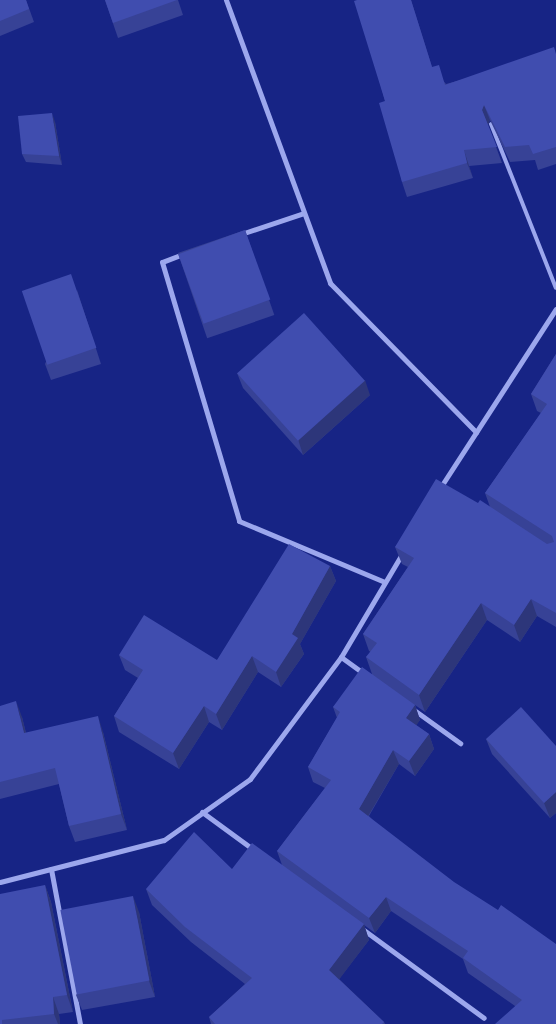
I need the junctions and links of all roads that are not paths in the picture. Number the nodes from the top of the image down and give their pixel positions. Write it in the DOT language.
graph roads {
  1 [pos="226,0"];
  2 [pos="491,124"];
  3 [pos="304,213"];
  4 [pos="233,237"];
  5 [pos="188,252"];
  6 [pos="556,288"];
  7 [pos="556,309"];
  8 [pos="476,432"];
  9 [pos="443,484"];
  10 [pos="451,489"];
  11 [pos="438,492"];
  12 [pos="409,541"];
  13 [pos="384,582"];
  14 [pos="342,657"];
  15 [pos="373,680"];
  16 [pos="405,703"];
  17 [pos="460,743"];
  18 [pos="202,812"];
  19 [pos="259,853"];
  20 [pos="51,869"];
  21 [pos="0,882"];
  22 [pos="355,924"];
  23 [pos="484,1018"];
  24 [pos="80,1024"];
  1 -- 3 [label="street"];
  2 -- 6 [label="lane"];
  3 -- 4 [label="street"];
  3 -- 8 [label="street"];
  5 -- 13 [label="street"];
  7 -- 8 [label="street"];
  8 -- 9 [label="street"];
  9 -- 10 [label="street"];
  9 -- 11 [label="street"];
  12 -- 13 [label="street"];
  13 -- 14 [label="street"];
  14 -- 15 [label="street"];
  14 -- 18 [label="street"];
  16 -- 17 [label="street"];
  18 -- 19 [label="street"];
  18 -- 20 [label="street"];
  20 -- 21 [label="street"];
  20 -- 24 [label="street"];
  22 -- 23 [label="street"];
}
